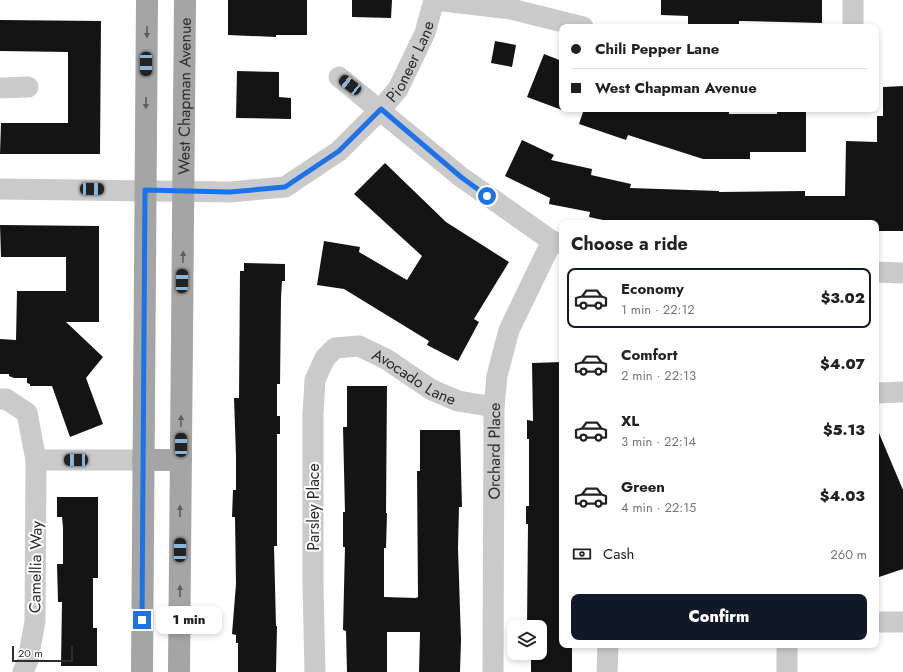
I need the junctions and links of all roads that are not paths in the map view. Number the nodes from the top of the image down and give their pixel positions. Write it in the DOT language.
graph roads {
  1 [pos="147,0"];
  2 [pos="185,0"];
  3 [pos="434,0"];
  4 [pos="853,0"];
  5 [pos="574,24"];
  6 [pos="853,24"];
  7 [pos="339,77"];
  8 [pos="28,87"];
  9 [pos="0,88"];
  10 [pos="381,109"];
  11 [pos="0,189"];
  12 [pos="145,190"];
  13 [pos="183,190"];
  14 [pos="557,243"];
  15 [pos="879,272"];
  16 [pos="903,272"];
  17 [pos="335,348"];
  18 [pos="879,392"];
  19 [pos="903,392"];
  20 [pos="0,399"];
  21 [pos="494,408"];
  22 [pos="36,460"];
  23 [pos="143,460"];
  24 [pos="181,460"];
  25 [pos="879,622"];
  26 [pos="903,622"];
  27 [pos="608,648"];
  28 [pos="787,648"];
  29 [pos="23,672"];
  30 [pos="142,672"];
  31 [pos="179,672"];
  32 [pos="315,672"];
  33 [pos="494,672"];
  34 [pos="607,672"];
  35 [pos="787,672"];
  1 -- 12 [label="main road, one-way"];
  2 -- 13 [label="main road, West Chapman Avenue"];
  3 -- 5 [label="street"];
  3 -- 10 [label="street, Pioneer Lane"];
  4 -- 6 [label="street"];
  7 -- 10 [label="street"];
  8 -- 9 [label="street"];
  10 -- 13 [label="street, Pioneer Lane"];
  10 -- 14 [label="street"];
  11 -- 12 [label="street, Pioneer Lane"];
  12 -- 13 [label="street, Pioneer Lane"];
  12 -- 23 [label="main road"];
  24 -- 13 [label="main road, West Chapman Avenue, one-way"];
  14 -- 21 [label="street, Orchard Place"];
  15 -- 16 [label="street"];
  17 -- 21 [label="street, Avocado Lane"];
  17 -- 32 [label="street, Parsley Place"];
  18 -- 19 [label="street"];
  20 -- 22 [label="street, Camellia Way"];
  21 -- 33 [label="street, Orchard Place"];
  22 -- 23 [label="street"];
  22 -- 29 [label="street, Camellia Way"];
  23 -- 24 [label="main road"];
  23 -- 30 [label="main road"];
  31 -- 24 [label="main road, West Chapman Avenue, one-way"];
  25 -- 26 [label="street"];
  27 -- 34 [label="street"];
  28 -- 35 [label="street"];
}
